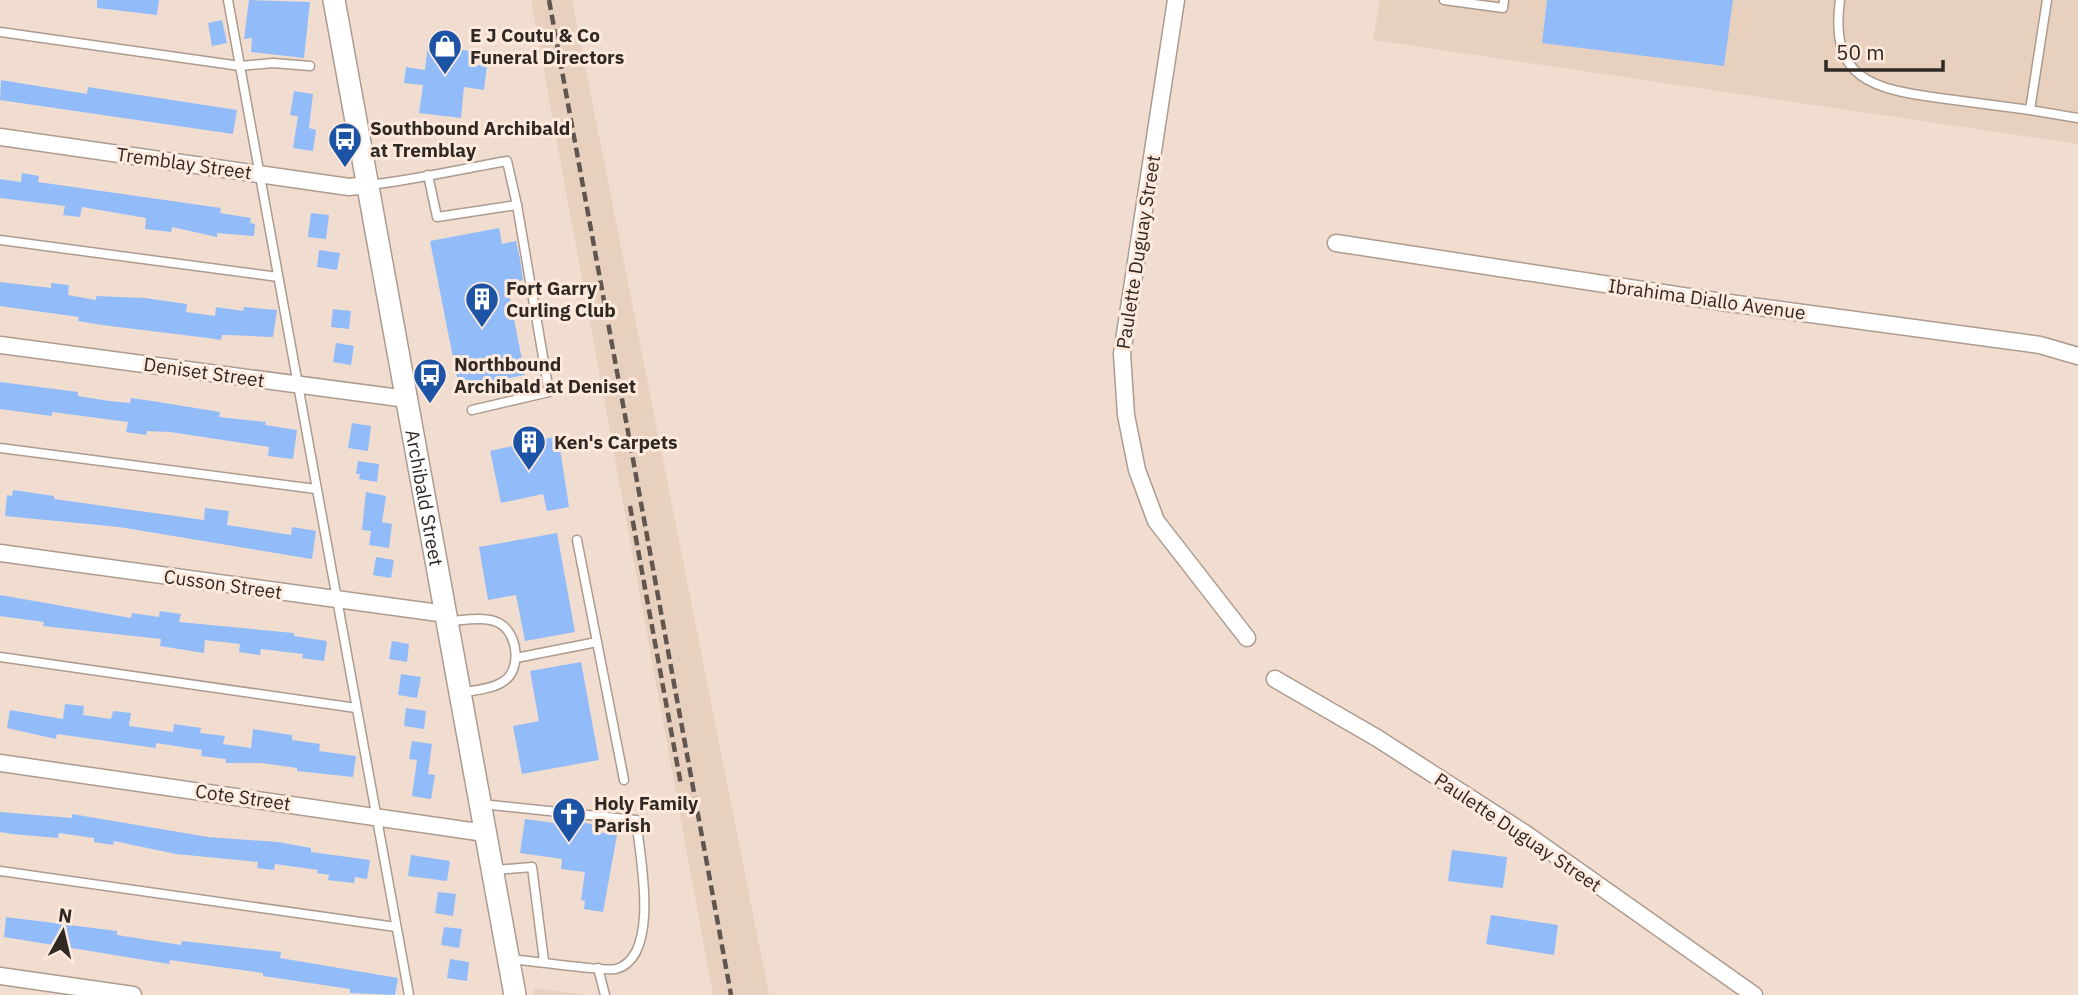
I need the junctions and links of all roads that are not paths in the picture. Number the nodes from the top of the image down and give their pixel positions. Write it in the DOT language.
graph roads {
  1 [pos="228,0"];
  2 [pos="334,0"];
  3 [pos="1176,0"];
  4 [pos="1444,0"];
  5 [pos="1504,0"];
  6 [pos="1840,0"];
  7 [pos="2046,0"];
  8 [pos="0,32"];
  9 [pos="240,66"];
  10 [pos="310,66"];
  11 [pos="2030,110"];
  12 [pos="2078,118"];
  13 [pos="0,137"];
  14 [pos="260,174"];
  15 [pos="428,175"];
  16 [pos="367,185"];
  17 [pos="517,205"];
  18 [pos="0,240"];
  19 [pos="1336,243"];
  20 [pos="278,278"];
  21 [pos="0,345"];
  22 [pos="2078,356"];
  23 [pos="300,385"];
  24 [pos="407,399"];
  25 [pos="472,410"];
  26 [pos="0,448"];
  27 [pos="316,489"];
  28 [pos="578,540"];
  29 [pos="0,553"];
  30 [pos="336,599"];
  31 [pos="446,617"];
  32 [pos="1247,638"];
  33 [pos="597,642"];
  34 [pos="0,657"];
  35 [pos="516,658"];
  36 [pos="1275,679"];
  37 [pos="460,693"];
  38 [pos="356,708"];
  39 [pos="0,763"];
  40 [pos="624,779"];
  41 [pos="480,803"];
  42 [pos="375,815"];
  43 [pos="485,833"];
  44 [pos="492,870"];
  45 [pos="0,871"];
  46 [pos="396,927"];
  47 [pos="509,959"];
  48 [pos="544,961"];
  49 [pos="598,968"];
  50 [pos="0,976"];
  51 [pos="134,995"];
  52 [pos="409,995"];
  53 [pos="515,995"];
  54 [pos="605,995"];
  55 [pos="1755,995"];
  1 -- 9 [label="lane"];
  2 -- 16 [label="main road, Archibald Street"];
  3 -- 32 [label="street, Paulette Duguay Street"];
  4 -- 5 [label="lane"];
  6 -- 11 [label="lane"];
  7 -- 11 [label="lane"];
  8 -- 9 [label="lane"];
  9 -- 10 [label="lane"];
  9 -- 14 [label="lane"];
  11 -- 12 [label="lane"];
  13 -- 14 [label="street, Tremblay Street"];
  14 -- 16 [label="street, Tremblay Street"];
  14 -- 20 [label="lane"];
  15 -- 16 [label="lane"];
  15 -- 17 [label="lane"];
  15 -- 17 [label="lane"];
  16 -- 24 [label="main road, Archibald Street"];
  17 -- 25 [label="lane"];
  18 -- 20 [label="lane"];
  19 -- 22 [label="street, Ibrahima Diallo Avenue"];
  20 -- 23 [label="lane"];
  21 -- 23 [label="street, Deniset Street"];
  23 -- 24 [label="street, Deniset Street"];
  23 -- 27 [label="lane"];
  24 -- 31 [label="main road, Archibald Street"];
  26 -- 27 [label="lane"];
  27 -- 30 [label="lane"];
  28 -- 33 [label="lane"];
  29 -- 30 [label="street, Cusson Street"];
  30 -- 31 [label="street, Cusson Street"];
  30 -- 38 [label="lane"];
  31 -- 35 [label="lane"];
  31 -- 37 [label="main road, Archibald Street"];
  33 -- 35 [label="lane"];
  33 -- 40 [label="lane"];
  34 -- 38 [label="lane"];
  35 -- 37 [label="lane"];
  36 -- 55 [label="street, Paulette Duguay Street"];
  37 -- 41 [label="main road, Archibald Street"];
  38 -- 42 [label="lane"];
  39 -- 42 [label="street, Cote Street"];
  41 -- 43 [label="main road, Archibald Street"];
  41 -- 49 [label="lane"];
  42 -- 43 [label="street, Cote Street"];
  42 -- 46 [label="lane"];
  43 -- 44 [label="main road, Archibald Street"];
  44 -- 47 [label="main road, Archibald Street"];
  44 -- 48 [label="lane"];
  45 -- 46 [label="lane"];
  46 -- 52 [label="lane"];
  47 -- 48 [label="lane"];
  47 -- 53 [label="main road, Archibald Street"];
  48 -- 49 [label="lane"];
  49 -- 54 [label="lane"];
  50 -- 51 [label="street"];
}
